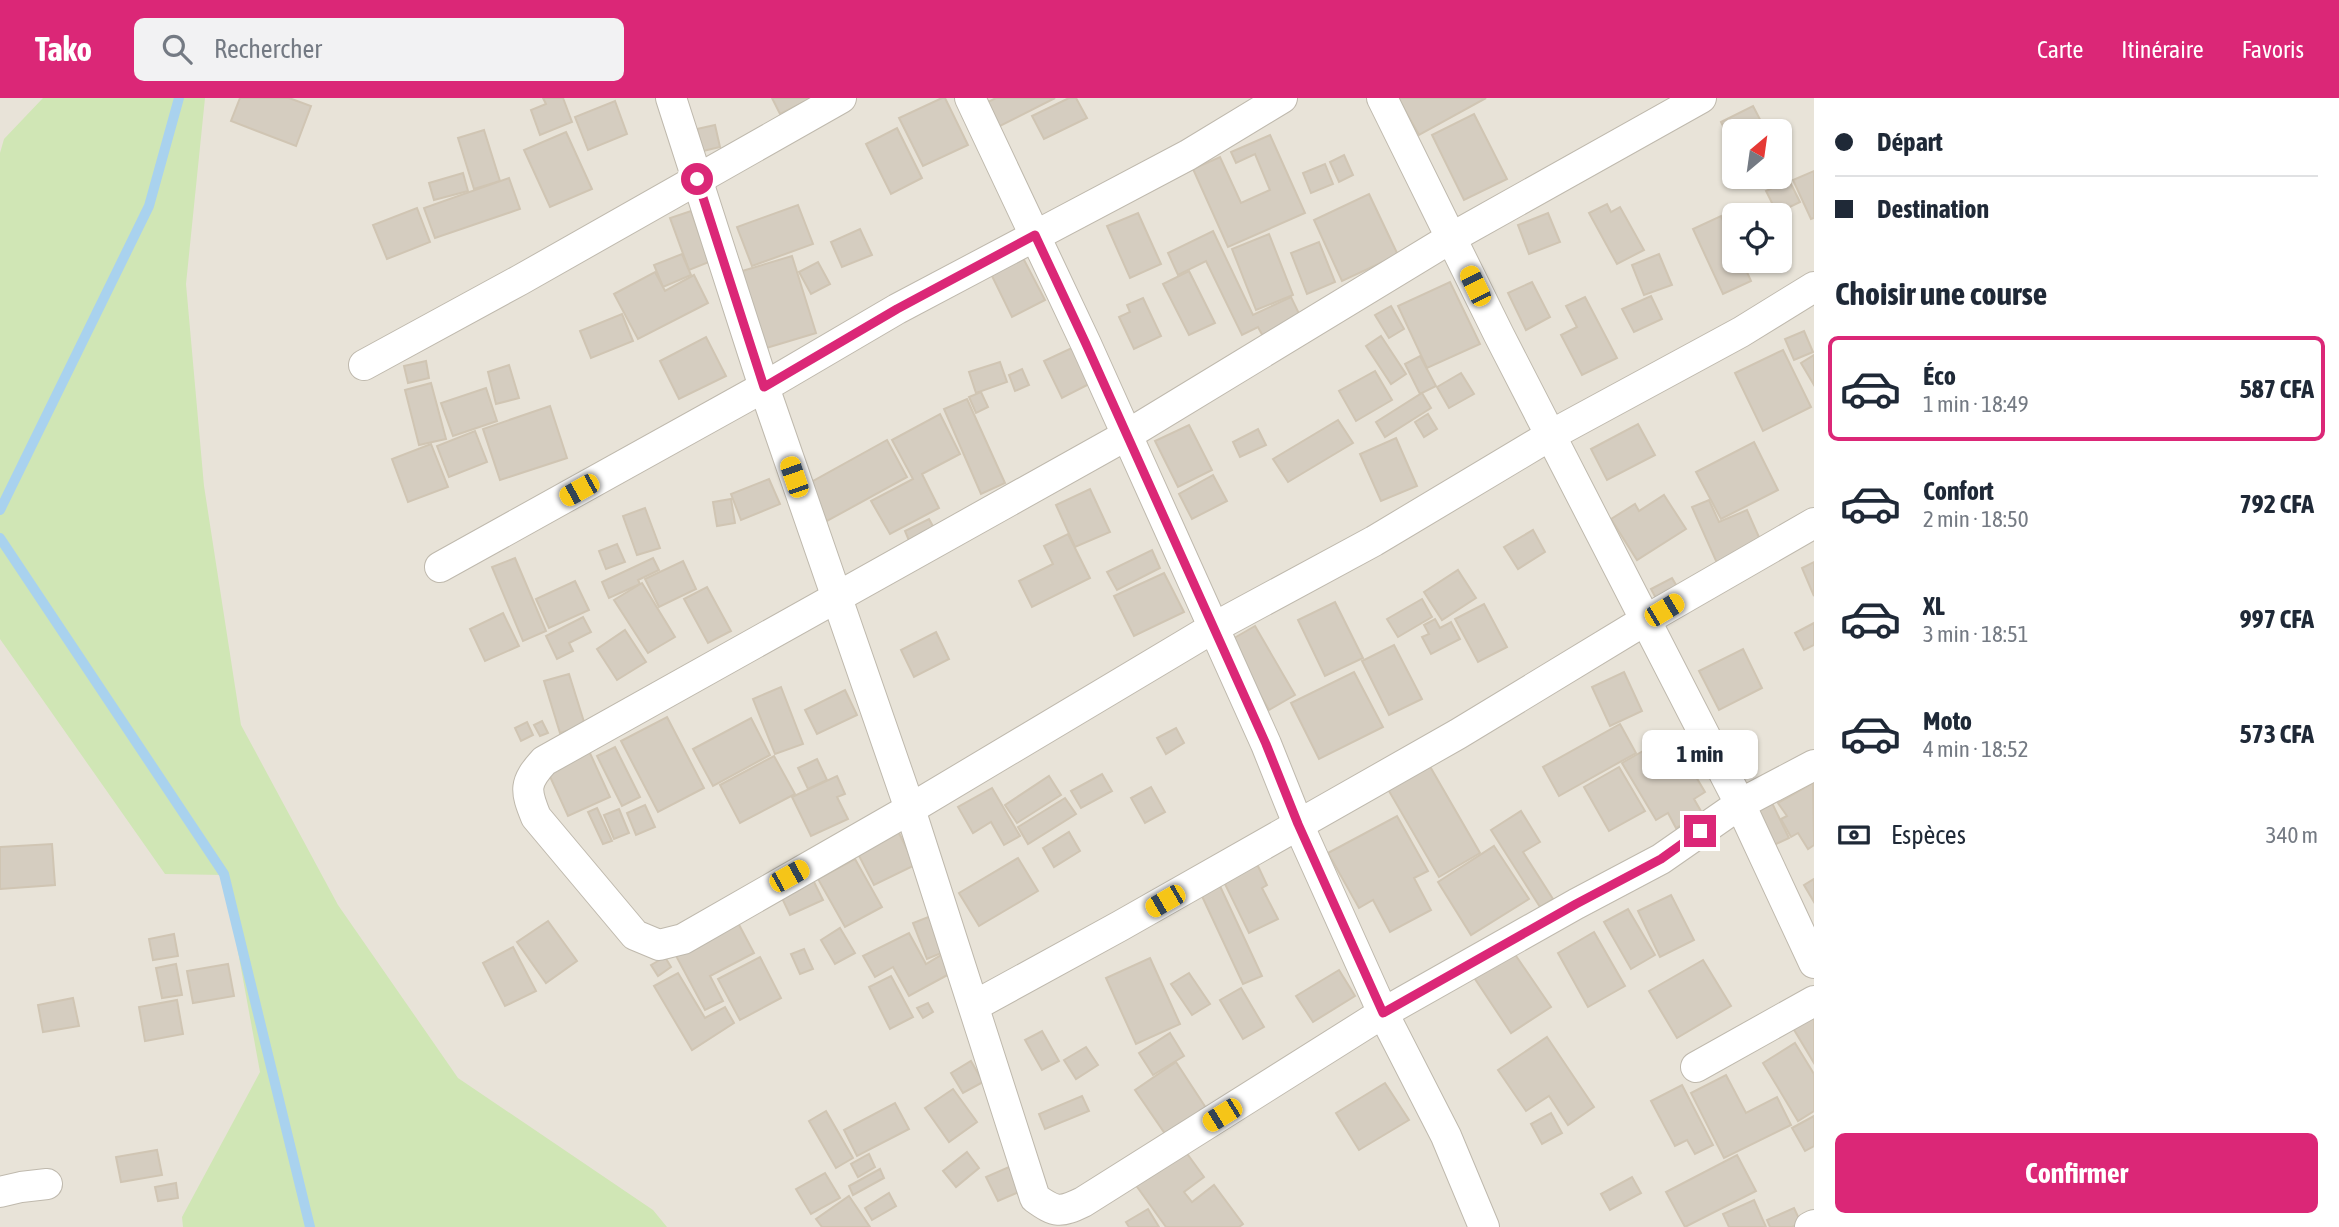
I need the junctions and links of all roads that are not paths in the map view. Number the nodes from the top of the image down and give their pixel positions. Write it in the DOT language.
graph roads {
  1 [pos="671,98"];
  2 [pos="841,98"];
  3 [pos="970,98"];
  4 [pos="1282,98"];
  5 [pos="1382,98"];
  6 [pos="1701,98"];
  7 [pos="697,179"];
  8 [pos="1035,235"];
  9 [pos="1451,238"];
  10 [pos="1814,287"];
  11 [pos="364,365"];
  12 [pos="764,387"];
  13 [pos="1127,435"];
  14 [pos="1551,435"];
  15 [pos="1814,523"];
  16 [pos="440,567"];
  17 [pos="835,598"];
  18 [pos="1644,621"];
  19 [pos="1213,628"];
  20 [pos="1814,765"];
  21 [pos="1740,804"];
  22 [pos="910,809"];
  23 [pos="1298,824"];
  24 [pos="1814,963"];
  25 [pos="1814,1001"];
  26 [pos="974,1006"];
  27 [pos="1383,1013"];
  28 [pos="1696,1067"];
  29 [pos="47,1184"];
  30 [pos="0,1192"];
  31 [pos="1484,1227"];
  1 -- 7 [label="street"];
  2 -- 7 [label="street"];
  3 -- 8 [label="street"];
  4 -- 8 [label="street"];
  5 -- 9 [label="street"];
  6 -- 9 [label="street"];
  7 -- 11 [label="street"];
  7 -- 12 [label="street"];
  8 -- 12 [label="street"];
  8 -- 13 [label="street"];
  9 -- 13 [label="street"];
  9 -- 14 [label="street"];
  10 -- 14 [label="street"];
  12 -- 16 [label="street"];
  12 -- 17 [label="street"];
  13 -- 17 [label="street"];
  13 -- 19 [label="street"];
  14 -- 18 [label="street"];
  14 -- 19 [label="street"];
  15 -- 18 [label="street"];
  17 -- 22 [label="street"];
  17 -- 22 [label="street"];
  18 -- 21 [label="street"];
  18 -- 23 [label="street"];
  19 -- 22 [label="street"];
  19 -- 23 [label="street"];
  20 -- 21 [label="street"];
  21 -- 24 [label="street"];
  21 -- 27 [label="street"];
  22 -- 26 [label="street"];
  23 -- 26 [label="street"];
  23 -- 27 [label="street"];
  25 -- 28 [label="street"];
  26 -- 27 [label="street"];
  27 -- 31 [label="street"];
  29 -- 30 [label="street"];
}
